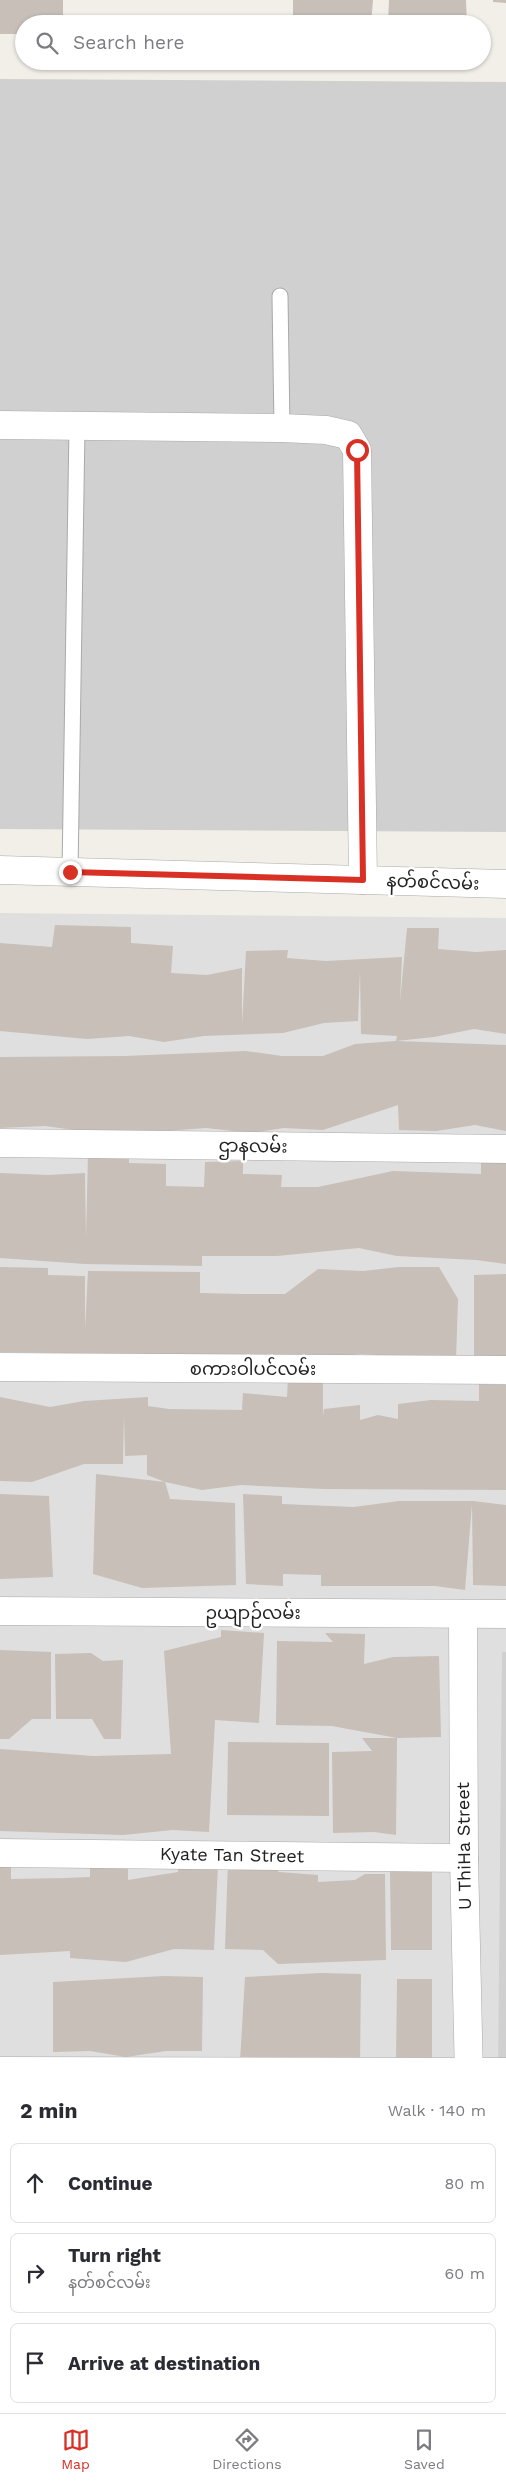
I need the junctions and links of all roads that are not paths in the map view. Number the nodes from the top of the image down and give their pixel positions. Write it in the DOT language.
graph roads {
  1 [pos="280,296"];
  2 [pos="0,425"];
  3 [pos="77,427"];
  4 [pos="282,428"];
  5 [pos="0,870"];
  6 [pos="70,872"];
  7 [pos="363,880"];
  8 [pos="506,884"];
  9 [pos="0,1143"];
  10 [pos="506,1149"];
  11 [pos="0,1367"];
  12 [pos="506,1370"];
  13 [pos="0,1611"];
  14 [pos="463,1614"];
  15 [pos="506,1614"];
  16 [pos="0,1853"];
  17 [pos="464,1858"];
  18 [pos="0,2071"];
  19 [pos="506,2072"];
  20 [pos="469,2075"];
  1 -- 4 [label="lane"];
  2 -- 3 [label="street"];
  3 -- 4 [label="street"];
  3 -- 6 [label="lane"];
  4 -- 7 [label="street"];
  5 -- 6 [label="street, နတ်စင်လမ်း"];
  6 -- 7 [label="street, နတ်စင်လမ်း"];
  7 -- 8 [label="street, နတ်စင်လမ်း"];
  9 -- 10 [label="street, ဌာနလမ်း"];
  11 -- 12 [label="street, စကားဝါပင်လမ်း"];
  13 -- 14 [label="street, ဥယျာဉ်လမ်း"];
  14 -- 15 [label="street, ဥယျာဉ်လမ်း"];
  14 -- 17 [label="street, U ThiHa Street"];
  16 -- 17 [label="street, Kyate Tan Street"];
  17 -- 20 [label="street, U ThiHa Street"];
  18 -- 20 [label="street"];
  19 -- 20 [label="street"];
}
